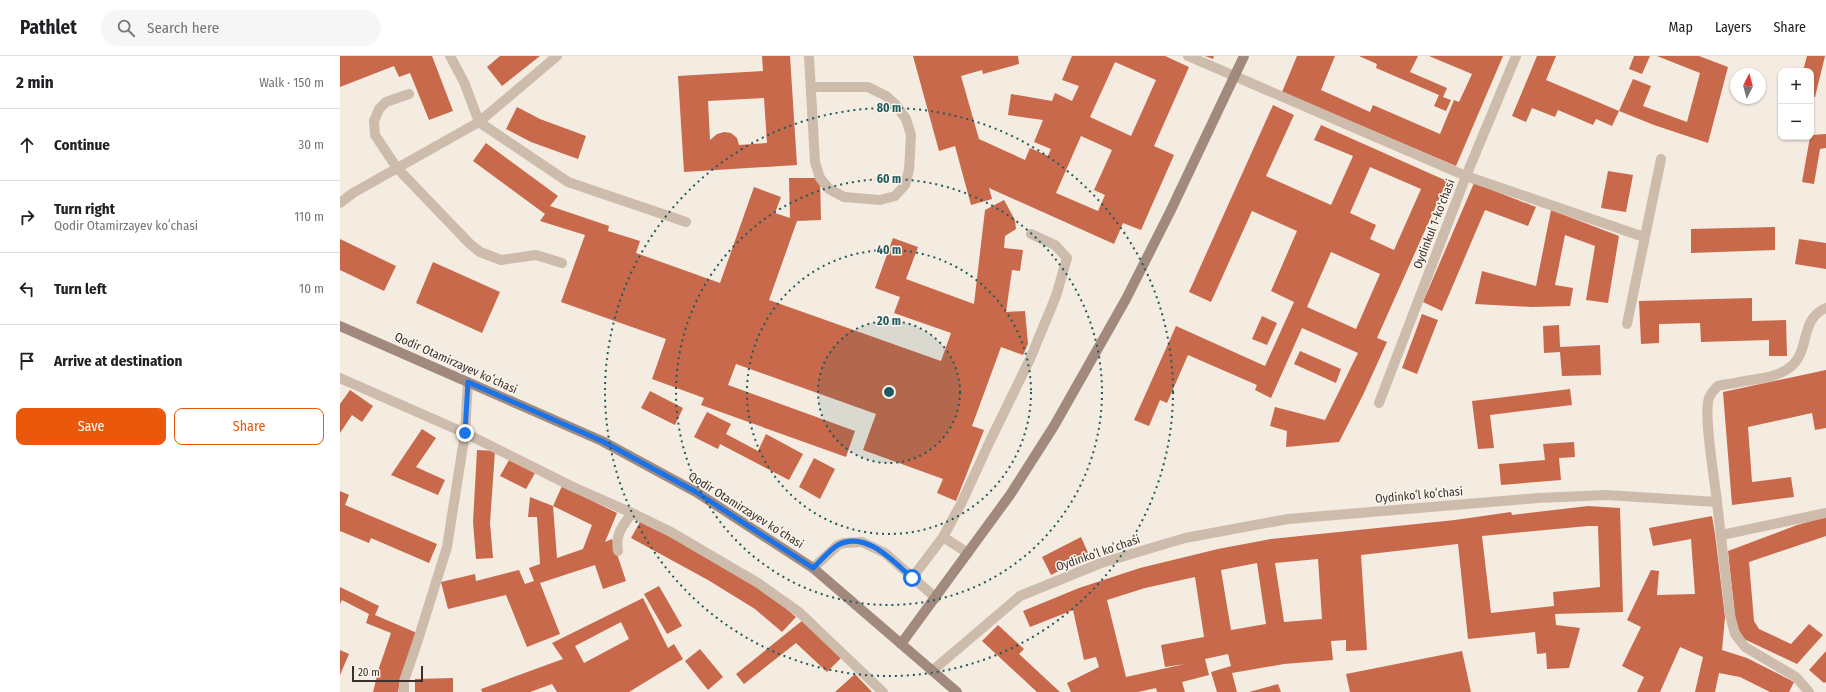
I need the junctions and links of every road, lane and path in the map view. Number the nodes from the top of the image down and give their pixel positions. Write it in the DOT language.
graph roads {
  1 [pos="450,56"];
  2 [pos="557,56"];
  3 [pos="808,56"];
  4 [pos="1188,56"];
  5 [pos="1244,56"];
  6 [pos="1516,56"];
  7 [pos="1235,77"];
  8 [pos="811,87"];
  9 [pos="409,94"];
  10 [pos="479,122"];
  11 [pos="1661,159"];
  12 [pos="397,168"];
  13 [pos="1466,176"];
  14 [pos="340,203"];
  15 [pos="686,222"];
  16 [pos="1031,234"];
  17 [pos="1644,237"];
  18 [pos="562,263"];
  19 [pos="1826,308"];
  20 [pos="1627,324"];
  21 [pos="340,326"];
  22 [pos="340,378"];
  23 [pos="468,382"];
  24 [pos="1379,404"];
  25 [pos="465,433"];
  26 [pos="1717,502"];
  27 [pos="632,513"];
  28 [pos="1826,513"];
  29 [pos="1722,535"];
  30 [pos="943,537"];
  31 [pos="618,551"];
  32 [pos="968,554"];
  33 [pos="813,568"];
  34 [pos="912,578"];
  35 [pos="936,598"];
  36 [pos="901,644"];
  37 [pos="932,671"];
  38 [pos="404,692"];
  39 [pos="884,692"];
  40 [pos="957,692"];
  41 [pos="1809,692"];
  1 -- 10 [label="street"];
  2 -- 10 [label="street"];
  3 -- 8 [label="street"];
  4 -- 7 [label="street"];
  5 -- 7 [label="main road"];
  6 -- 13 [label="street, Oydinkul 1-ko'chasi"];
  7 -- 13 [label="street"];
  7 -- 32 [label="main road"];
  8 -- 8 [label="street"];
  9 -- 12 [label="street"];
  10 -- 12 [label="street"];
  10 -- 15 [label="street"];
  11 -- 17 [label="street"];
  12 -- 14 [label="street"];
  12 -- 18 [label="street"];
  13 -- 17 [label="street"];
  13 -- 24 [label="street, Oydinkul 1-ko'chasi"];
  16 -- 30 [label="street"];
  17 -- 20 [label="street"];
  19 -- 26 [label="street"];
  21 -- 23 [label="main road, Qodir Otamirzayev koʻchasi"];
  22 -- 25 [label="street"];
  23 -- 25 [label="street"];
  23 -- 33 [label="main road, Qodir Otamirzayev koʻchasi"];
  25 -- 27 [label="street"];
  25 -- 38 [label="street"];
  26 -- 29 [label="street"];
  26 -- 37 [label="street, Oydinkoʻl koʻchasi"];
  27 -- 31 [label="street"];
  27 -- 39 [label="street"];
  28 -- 29 [label="street"];
  29 -- 41 [label="street"];
  30 -- 32 [label="street"];
  30 -- 34 [label="street"];
  32 -- 35 [label="main road"];
  33 -- 34 [label="street"];
  33 -- 36 [label="main road, Qodir Otamirzayev koʻchasi"];
  34 -- 35 [label="street"];
  35 -- 36 [label="main road"];
  36 -- 37 [label="main road, Qodir Otamirzayev koʻchasi"];
  37 -- 40 [label="main road, Qodir Otamirzayev koʻchasi"];
}
